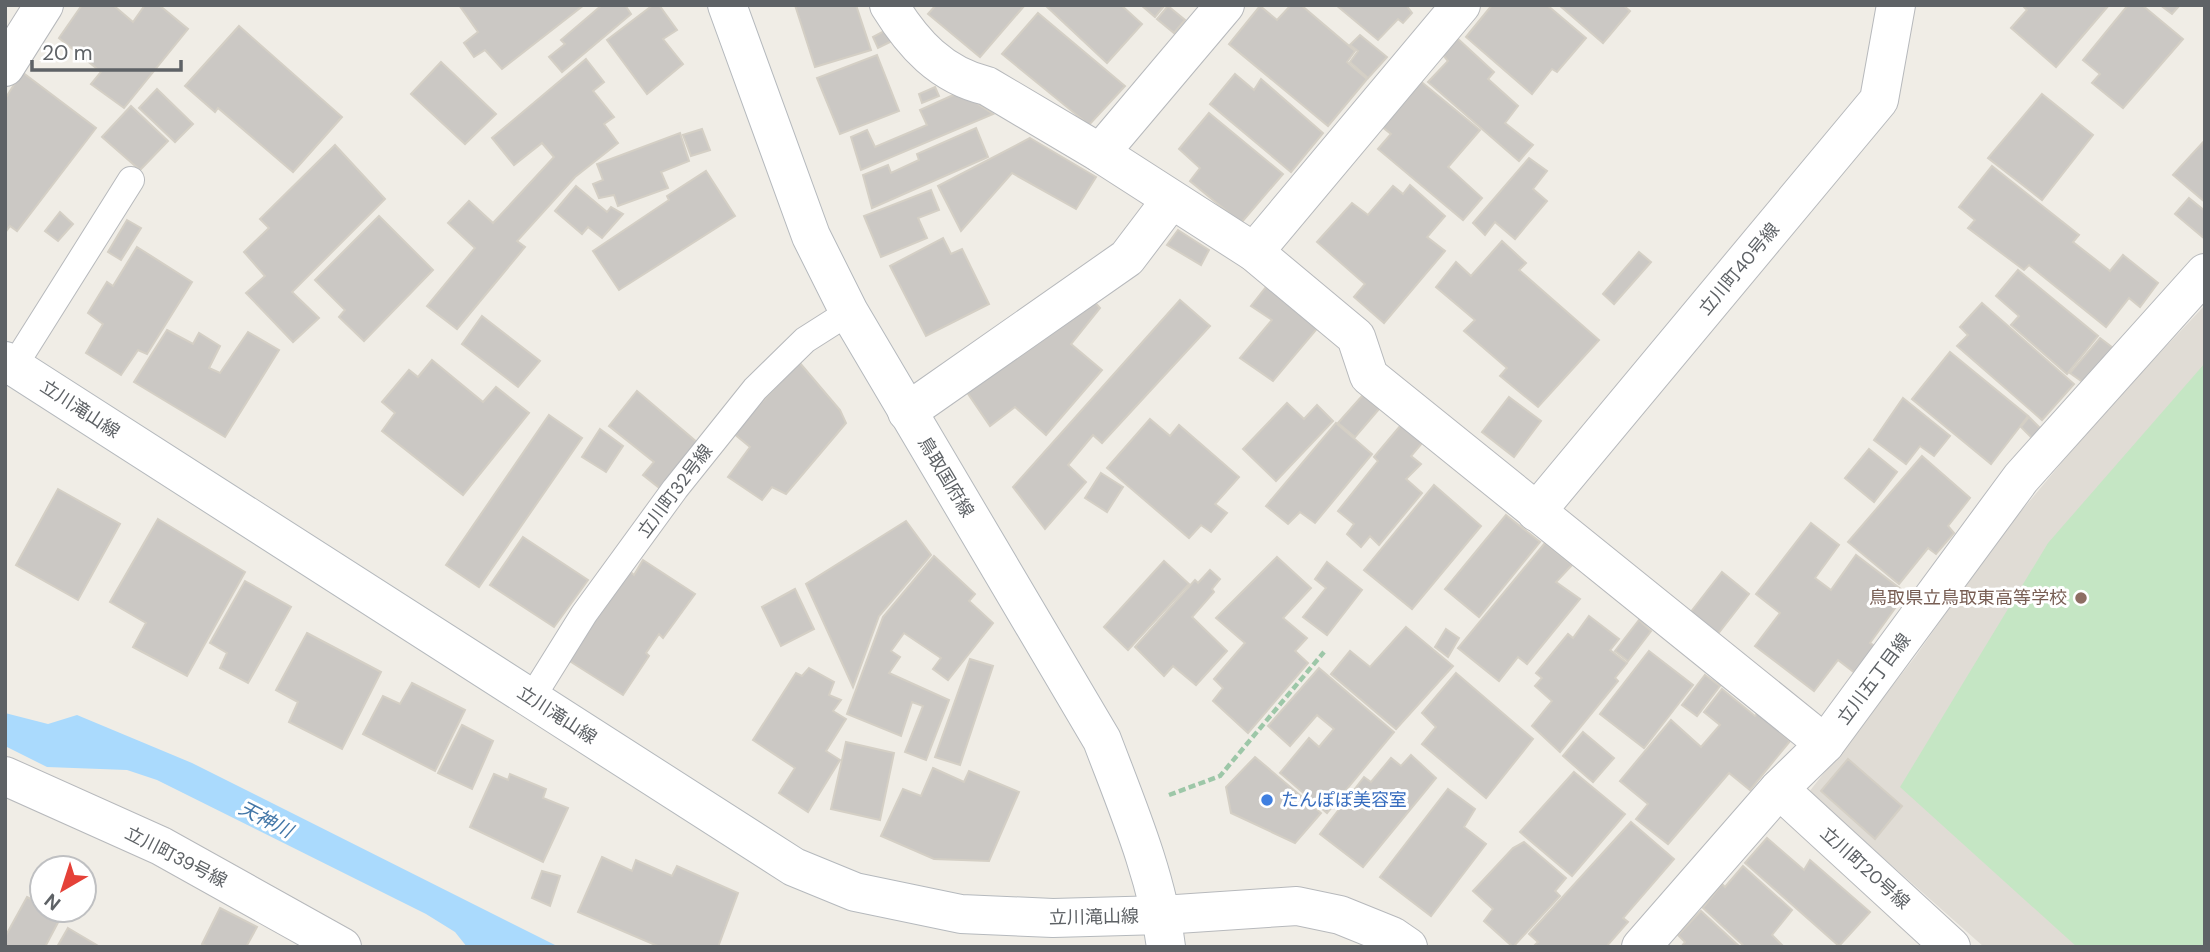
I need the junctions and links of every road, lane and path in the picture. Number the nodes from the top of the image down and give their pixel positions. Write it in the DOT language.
graph roads {
  1 [pos="44,5"];
  2 [pos="727,5"];
  3 [pos="889,5"];
  4 [pos="1225,5"];
  5 [pos="1461,5"];
  6 [pos="1896,5"];
  7 [pos="5,67"];
  8 [pos="1100,153"];
  9 [pos="131,180"];
  10 [pos="1171,200"];
  11 [pos="1254,252"];
  12 [pos="2205,273"];
  13 [pos="849,312"];
  14 [pos="9,363"];
  15 [pos="907,412"];
  16 [pos="1536,512"];
  17 [pos="1324,652"];
  18 [pos="531,699"];
  19 [pos="1825,744"];
  20 [pos="5,776"];
  21 [pos="1779,789"];
  22 [pos="1129,810"];
  23 [pos="1164,931"];
  24 [pos="342,947"];
  25 [pos="1408,947"];
  26 [pos="1641,947"];
  27 [pos="1951,947"];
  1 -- 7 [label="street"];
  2 -- 13 [label="street, 鳥取国府線"];
  3 -- 8 [label="street"];
  4 -- 8 [label="street"];
  5 -- 11 [label="street"];
  6 -- 16 [label="street, 立川町40号線"];
  8 -- 10 [label="street"];
  9 -- 14 [label="lane"];
  10 -- 11 [label="street"];
  10 -- 15 [label="street"];
  11 -- 16 [label="street"];
  12 -- 19 [label="street, 立川五丁目線"];
  13 -- 15 [label="street, 鳥取国府線"];
  13 -- 18 [label="lane, 立川町32号線"];
  14 -- 18 [label="street, 立川滝山線"];
  15 -- 22 [label="street, 鳥取国府線"];
  16 -- 19 [label="street"];
  17 -- 22 [label="path"];
  18 -- 23 [label="street, 立川滝山線"];
  19 -- 21 [label="street, 立川五丁目線"];
  20 -- 24 [label="street, 立川町39号線"];
  21 -- 26 [label="street, 立川五丁目線"];
  21 -- 27 [label="street, 立川町20号線"];
  22 -- 23 [label="street, 鳥取国府線"];
  23 -- 25 [label="street, 立川滝山線"];
}
